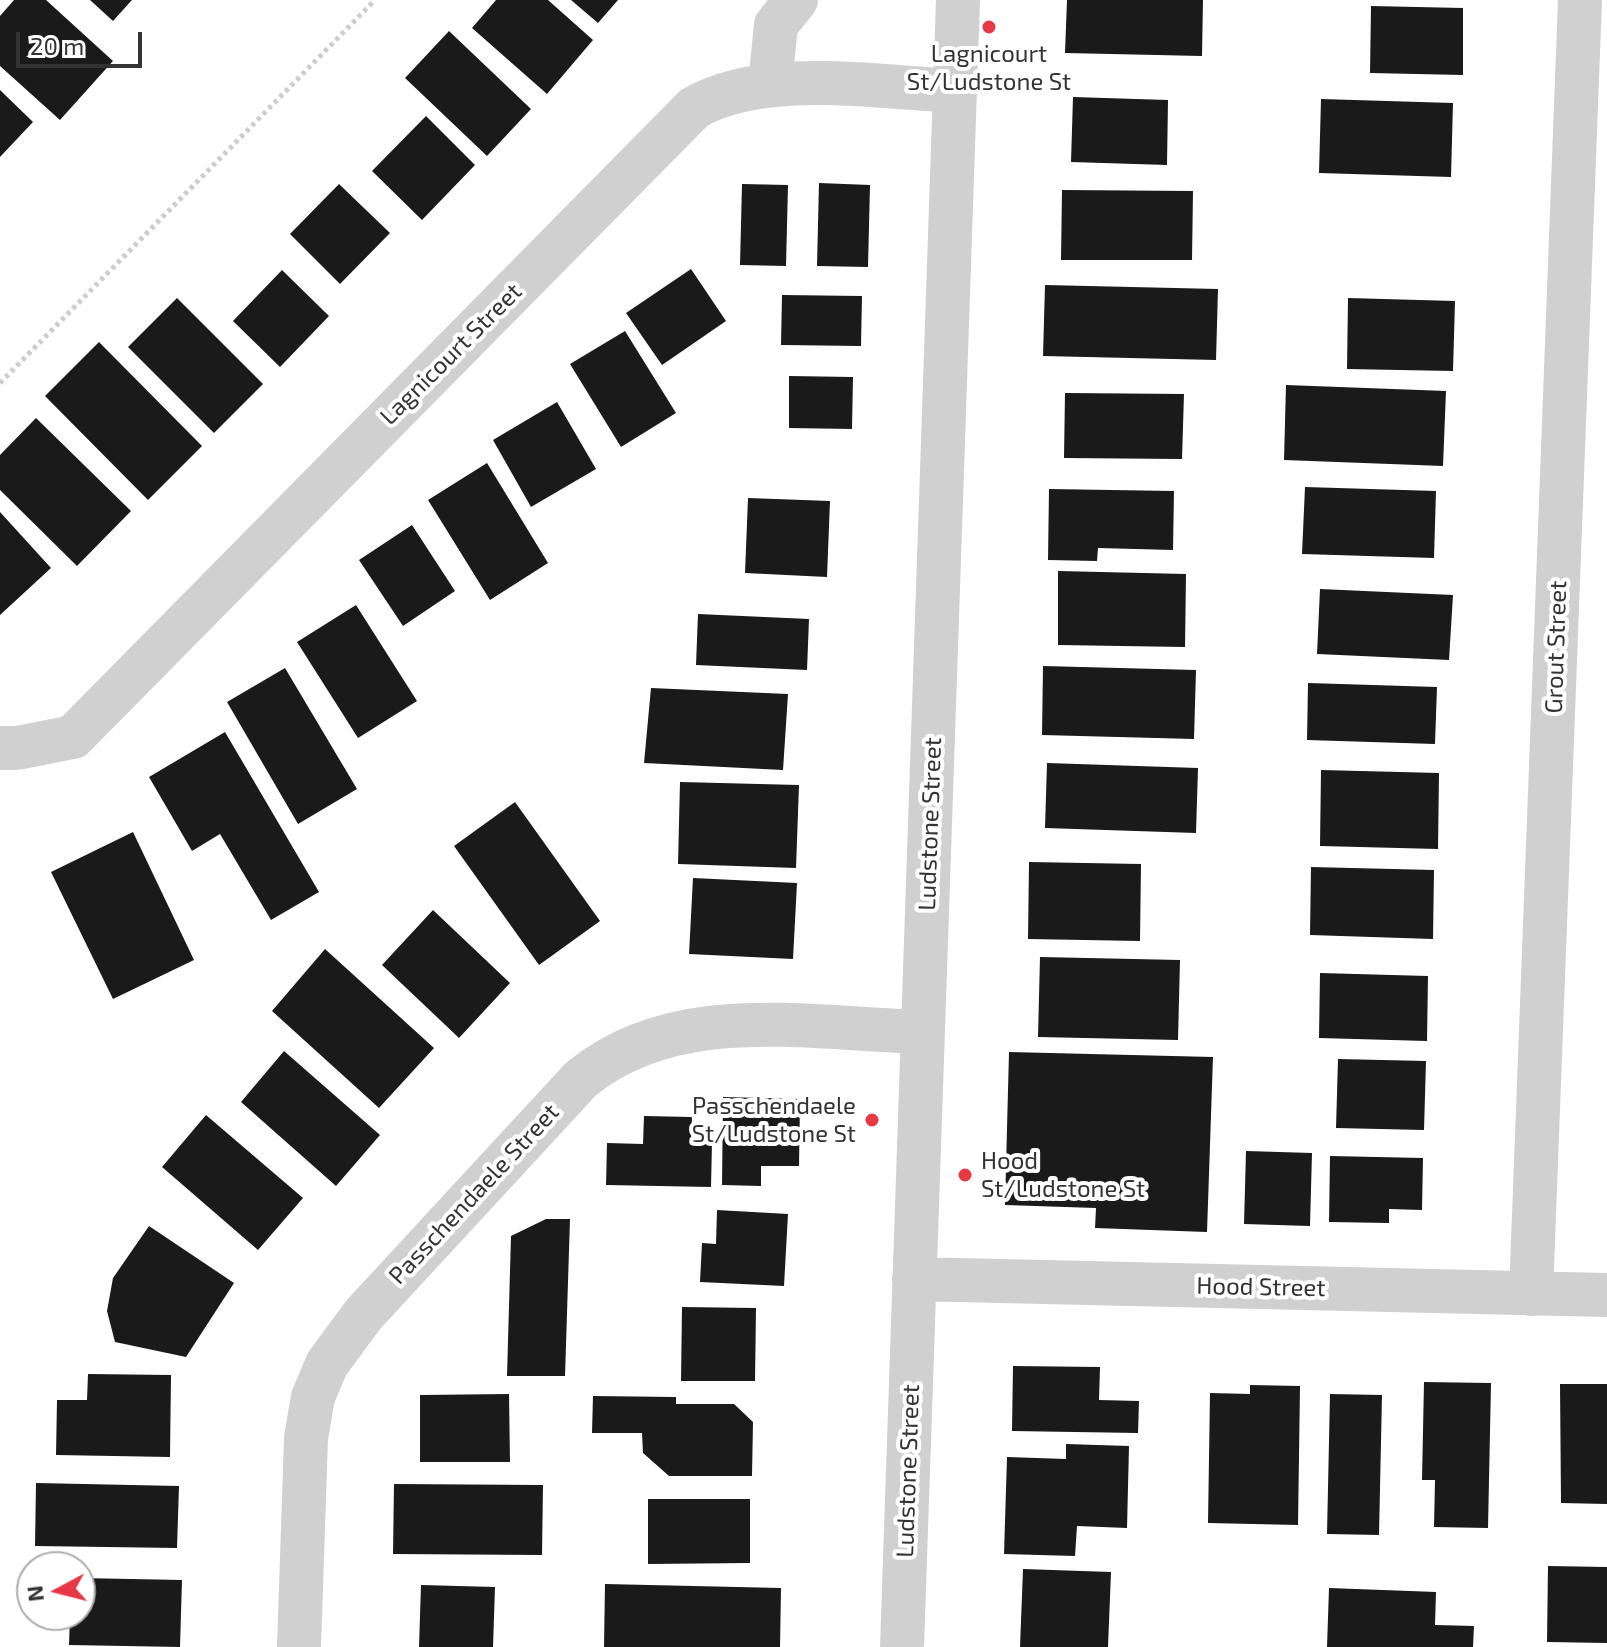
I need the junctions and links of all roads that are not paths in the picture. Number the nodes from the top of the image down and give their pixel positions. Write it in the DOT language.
graph roads {
  1 [pos="796,0"];
  2 [pos="958,0"];
  3 [pos="1580,0"];
  4 [pos="770,84"];
  5 [pos="955,91"];
  6 [pos="0,748"];
  7 [pos="923,1032"];
  8 [pos="914,1279"];
  9 [pos="1531,1294"];
  10 [pos="1607,1295"];
  11 [pos="299,1647"];
  12 [pos="902,1647"];
  1 -- 4 [label="street"];
  2 -- 5 [label="street, Ludstone Street"];
  3 -- 9 [label="street, Grout Street"];
  4 -- 5 [label="street, Lagnicourt Street"];
  4 -- 6 [label="street, Lagnicourt Street"];
  5 -- 7 [label="street, Ludstone Street"];
  7 -- 8 [label="street, Ludstone Street"];
  7 -- 11 [label="street, Passchendaele Street"];
  8 -- 9 [label="street, Hood Street"];
  8 -- 12 [label="street, Ludstone Street"];
  9 -- 10 [label="street, Hood Street"];
}
